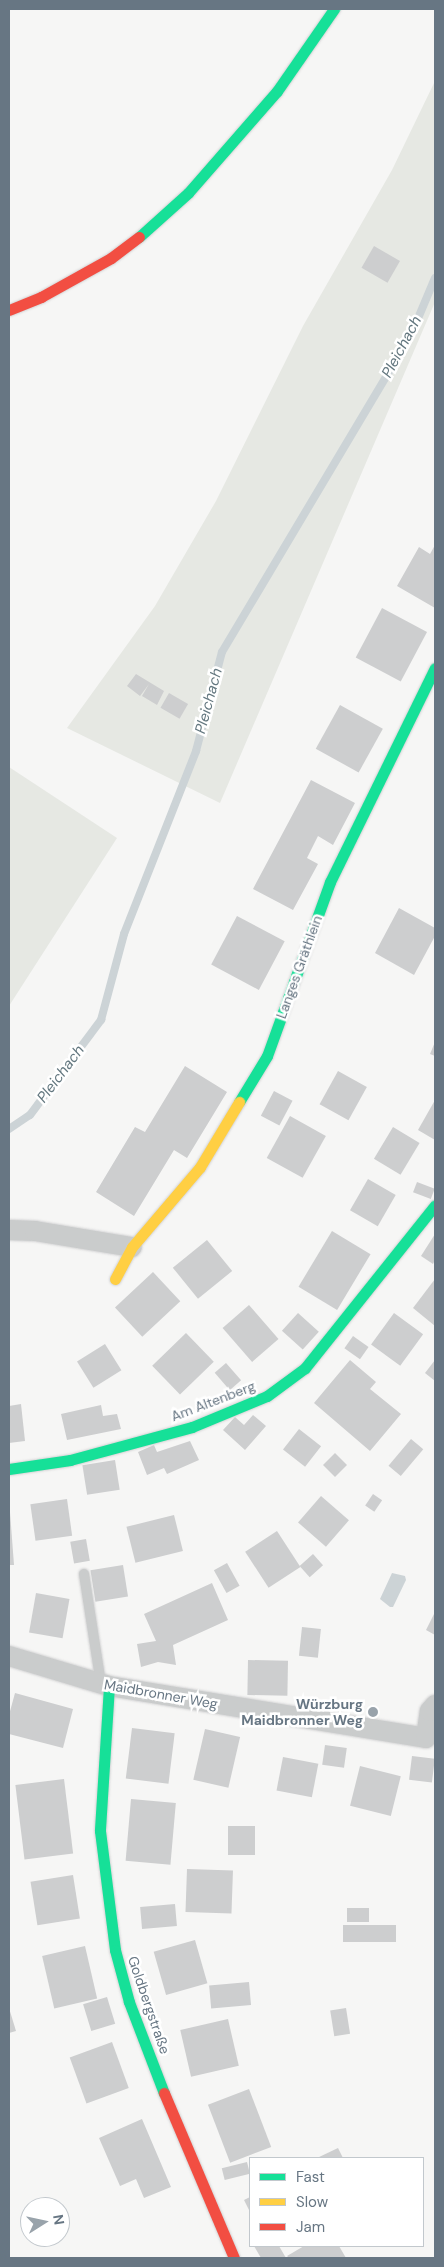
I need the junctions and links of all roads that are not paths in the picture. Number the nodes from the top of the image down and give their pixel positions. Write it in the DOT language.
graph roads {
  1 [pos="334,9"];
  2 [pos="9,310"];
  3 [pos="435,668"];
  4 [pos="435,1205"];
  5 [pos="9,1230"];
  6 [pos="132,1246"];
  7 [pos="115,1280"];
  8 [pos="9,1469"];
  9 [pos="84,1574"];
  10 [pos="9,1656"];
  11 [pos="105,1685"];
  12 [pos="435,1704"];
  13 [pos="431,1739"];
  14 [pos="234,2258"];
  1 -- 2 [label="street"];
  3 -- 6 [label="street, Langes Gräthlein"];
  4 -- 8 [label="street, Am Altenberg"];
  5 -- 6 [label="street"];
  6 -- 7 [label="street, Langes Gräthlein"];
  9 -- 11 [label="lane"];
  10 -- 11 [label="street, Maidbronner Weg"];
  11 -- 13 [label="street, Maidbronner Weg"];
  11 -- 14 [label="street, Goldbergstraße"];
  12 -- 13 [label="street"];
}
